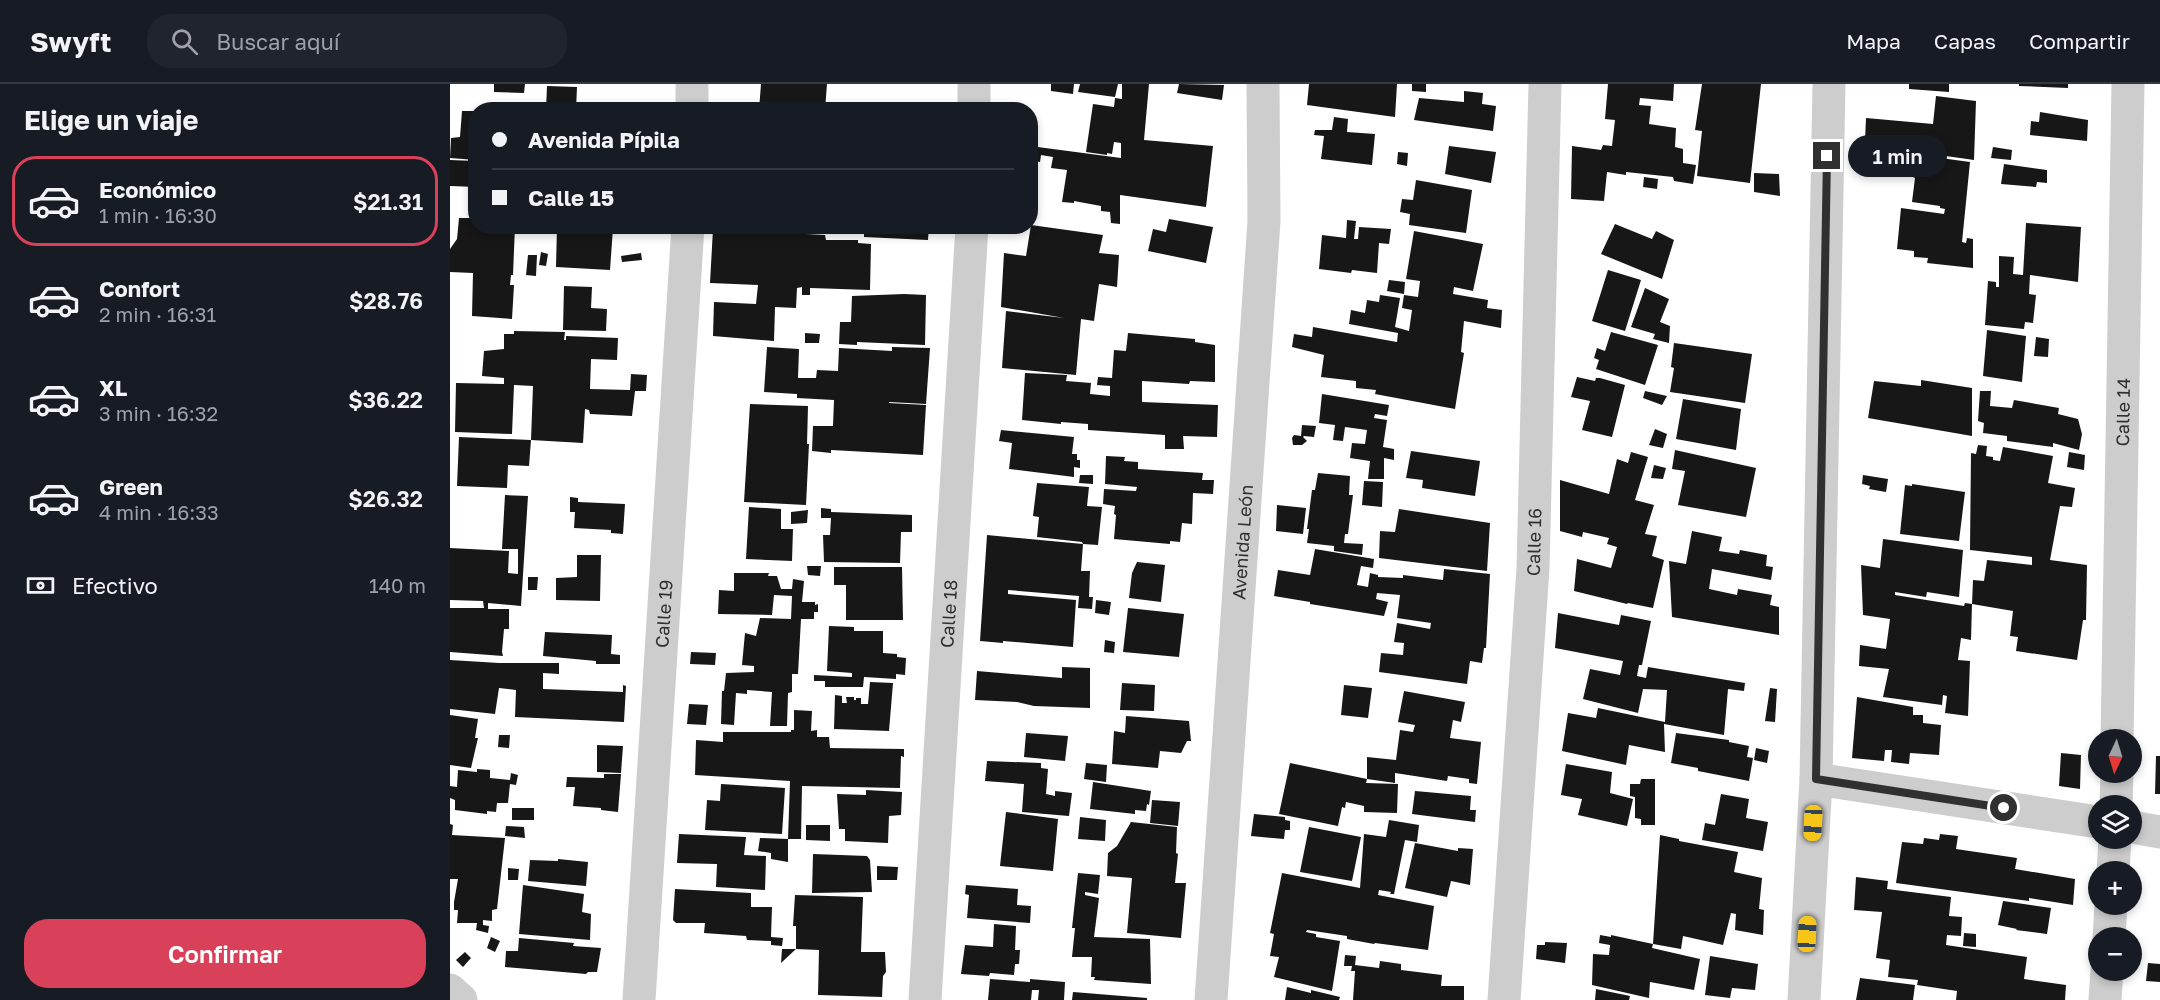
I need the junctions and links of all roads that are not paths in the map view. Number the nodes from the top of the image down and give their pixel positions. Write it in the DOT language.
graph roads {
  1 [pos="692,84"];
  2 [pos="974,84"];
  3 [pos="1263,84"];
  4 [pos="1545,84"];
  5 [pos="1828,84"];
  6 [pos="2128,84"];
  7 [pos="692,102"];
  8 [pos="974,102"];
  9 [pos="687,234"];
  10 [pos="972,234"];
  11 [pos="2117,729"];
  12 [pos="1816,779"];
  13 [pos="2088,820"];
  14 [pos="2142,829"];
  15 [pos="2160,832"];
  16 [pos="2107,981"];
  17 [pos="450,990"];
  18 [pos="461,1000"];
  19 [pos="639,1000"];
  20 [pos="925,1000"];
  21 [pos="1211,1000"];
  22 [pos="1504,1000"];
  23 [pos="1804,1000"];
  24 [pos="2106,1000"];
  1 -- 7 [label="street"];
  2 -- 8 [label="street"];
  3 -- 21 [label="street, Avenida León"];
  4 -- 22 [label="street, Calle 16"];
  5 -- 12 [label="street"];
  6 -- 11 [label="street, Calle 14"];
  9 -- 19 [label="street, Calle 19"];
  10 -- 20 [label="street, Calle 18"];
  12 -- 13 [label="street"];
  12 -- 23 [label="street"];
  14 -- 15 [label="street"];
  16 -- 24 [label="street"];
  17 -- 18 [label="street"];
}
